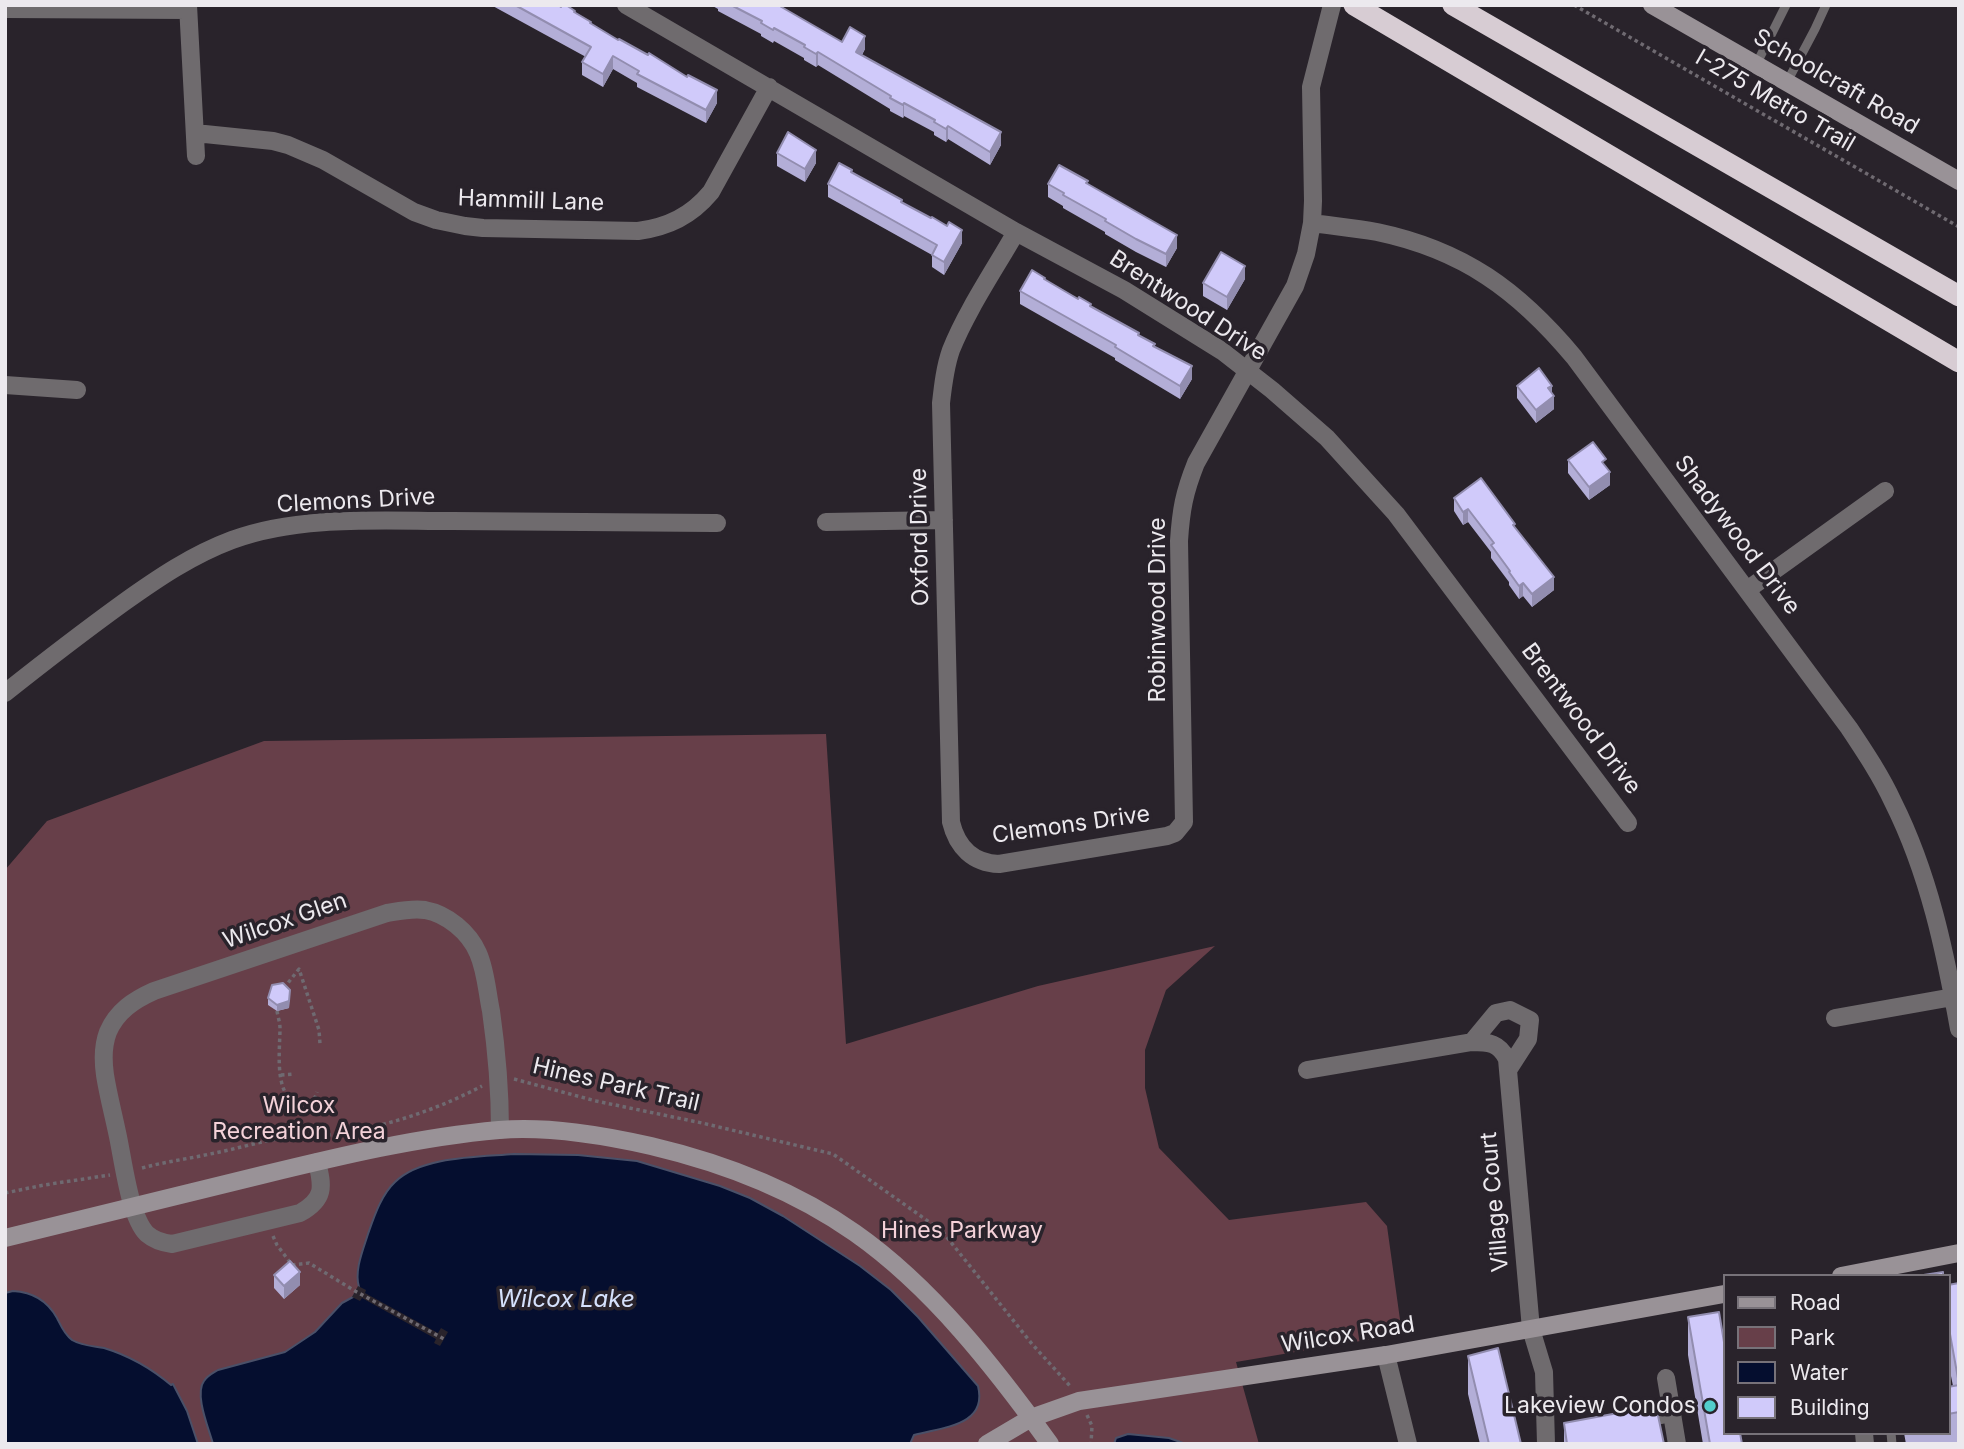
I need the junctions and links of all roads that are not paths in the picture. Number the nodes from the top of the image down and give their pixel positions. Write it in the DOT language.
graph roads {
  1 [pos="626,5"];
  2 [pos="1332,5"];
  3 [pos="1354,5"];
  4 [pos="1453,5"];
  5 [pos="1786,5"];
  6 [pos="1826,5"];
  7 [pos="1661,7"];
  8 [pos="188,8"];
  9 [pos="5,9"];
  10 [pos="1756,65"];
  11 [pos="1787,82"];
  12 [pos="769,87"];
  13 [pos="195,133"];
  14 [pos="196,156"];
  15 [pos="1959,181"];
  16 [pos="1312,223"];
  17 [pos="1016,232"];
  18 [pos="1959,296"];
  19 [pos="1959,362"];
  20 [pos="1247,370"];
  21 [pos="5,385"];
  22 [pos="76,390"];
  23 [pos="1885,491"];
  24 [pos="944,520"];
  25 [pos="826,522"];
  26 [pos="717,523"];
  27 [pos="1747,590"];
  28 [pos="5,693"];
  29 [pos="1628,824"];
  30 [pos="1180,828"];
  31 [pos="968,854"];
  32 [pos="1953,997"];
  33 [pos="1835,1018"];
  34 [pos="1959,1029"];
  35 [pos="1472,1042"];
  36 [pos="1307,1070"];
  37 [pos="1508,1070"];
  38 [pos="500,1130"];
  39 [pos="317,1162"];
  40 [pos="133,1206"];
  41 [pos="5,1238"];
  42 [pos="1959,1253"];
  43 [pos="1860,1274"];
  44 [pos="1722,1294"];
  45 [pos="1531,1329"];
  46 [pos="1386,1355"];
  47 [pos="1666,1377"];
  48 [pos="1672,1413"];
  49 [pos="1031,1418"];
  50 [pos="1621,1422"];
  51 [pos="1550,1437"];
  52 [pos="987,1444"];
  53 [pos="1049,1444"];
  54 [pos="1408,1444"];
  55 [pos="1677,1444"];
  1 -- 12 [label="street, Brentwood Drive"];
  2 -- 16 [label="street, Robinwood Drive"];
  3 -- 19 [label="highway"];
  4 -- 18 [label="highway"];
  5 -- 10 [label="lane"];
  6 -- 11 [label="lane"];
  7 -- 10 [label="street, Schoolcraft Road"];
  8 -- 9 [label="street"];
  8 -- 13 [label="street"];
  10 -- 11 [label="street, Schoolcraft Road"];
  11 -- 15 [label="street, Schoolcraft Road"];
  12 -- 13 [label="street, Hammill Lane"];
  12 -- 17 [label="street, Brentwood Drive"];
  13 -- 14 [label="street"];
  16 -- 20 [label="street, Robinwood Drive"];
  16 -- 27 [label="street, Shadywood Drive"];
  17 -- 20 [label="street, Brentwood Drive"];
  17 -- 24 [label="street, Oxford Drive"];
  20 -- 29 [label="street, Brentwood Drive"];
  20 -- 30 [label="street, Robinwood Drive"];
  21 -- 22 [label="street"];
  23 -- 27 [label="street"];
  24 -- 25 [label="street"];
  24 -- 31 [label="street, Oxford Drive"];
  26 -- 28 [label="street, Clemons Drive"];
  27 -- 32 [label="street, Shadywood Drive"];
  30 -- 31 [label="street, Clemons Drive"];
  32 -- 33 [label="street"];
  32 -- 34 [label="street, Shadywood Drive"];
  35 -- 36 [label="street, Village Court"];
  35 -- 37 [label="street, Village Court"];
  35 -- 37 [label="street"];
  37 -- 45 [label="street, Village Court"];
  38 -- 39 [label="street"];
  38 -- 40 [label="street, Wilcox Glen"];
  38 -- 49 [label="street"];
  39 -- 40 [label="street"];
  39 -- 40 [label="street, Wilcox Glen"];
  40 -- 41 [label="street"];
  42 -- 43 [label="street"];
  44 -- 45 [label="street, Wilcox Road"];
  45 -- 46 [label="street, Wilcox Road"];
  45 -- 51 [label="street, Village Court"];
  46 -- 49 [label="street, Wilcox Road"];
  46 -- 54 [label="street"];
  47 -- 48 [label="street"];
  48 -- 50 [label="street"];
  48 -- 55 [label="street"];
  49 -- 52 [label="street, Wilcox Road"];
  49 -- 53 [label="street"];
}
